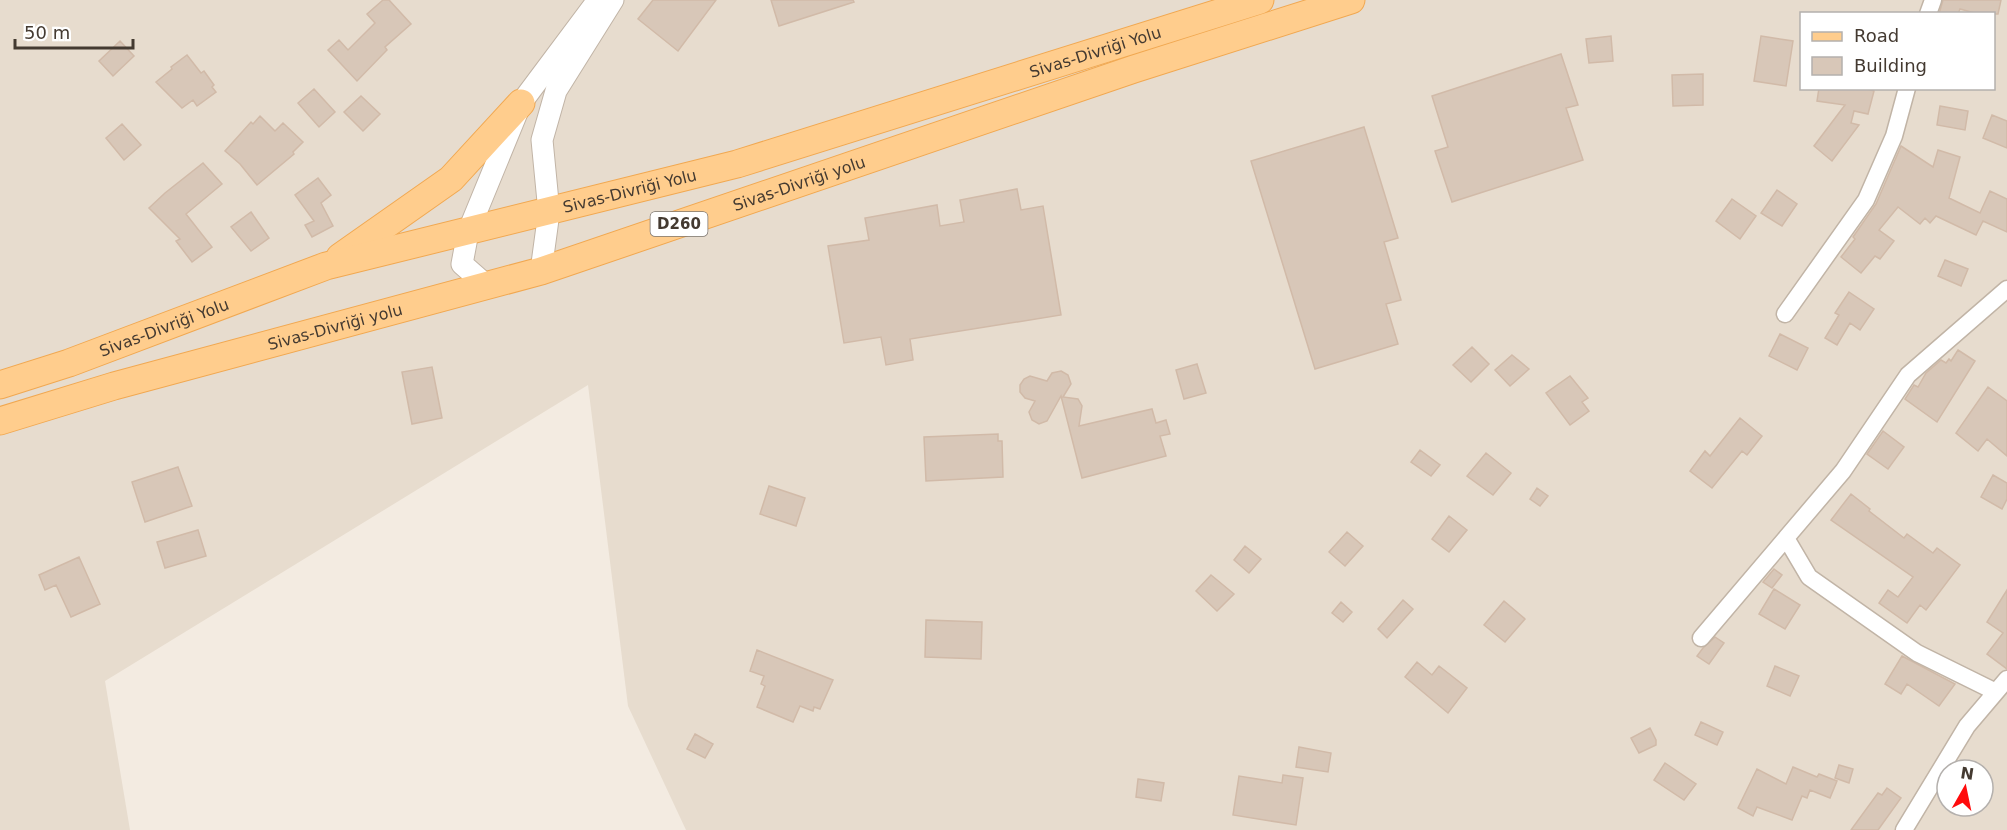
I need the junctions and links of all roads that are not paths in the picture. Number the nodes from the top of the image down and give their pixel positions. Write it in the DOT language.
graph roads {
  1 [pos="598,0"];
  2 [pos="613,0"];
  3 [pos="1260,0"];
  4 [pos="1351,0"];
  5 [pos="1906,90"];
  6 [pos="521,103"];
  7 [pos="549,212"];
  8 [pos="468,232"];
  9 [pos="326,266"];
  10 [pos="541,271"];
  11 [pos="487,286"];
  12 [pos="2007,289"];
  13 [pos="1785,314"];
  14 [pos="0,385"];
  15 [pos="0,421"];
  16 [pos="1786,538"];
  17 [pos="1701,638"];
  18 [pos="2002,686"];
  19 [pos="1904,830"];
  1 -- 6 [label="street"];
  2 -- 7 [label="street"];
  3 -- 7 [label="main road, Sivas-Divriği Yolu"];
  4 -- 10 [label="main road, Sivas-Divriği yolu / D260"];
  5 -- 13 [label="street"];
  6 -- 8 [label="street"];
  6 -- 9 [label="main road"];
  7 -- 8 [label="main road, Sivas-Divriği Yolu"];
  7 -- 10 [label="street"];
  8 -- 9 [label="main road, Sivas-Divriği Yolu"];
  8 -- 11 [label="street"];
  9 -- 14 [label="main road, Sivas-Divriği Yolu"];
  10 -- 11 [label="main road, Sivas-Divriği yolu / D260"];
  11 -- 15 [label="main road, Sivas-Divriği yolu / D260"];
  12 -- 16 [label="street"];
  16 -- 17 [label="street"];
  16 -- 18 [label="street"];
  18 -- 19 [label="street"];
}
